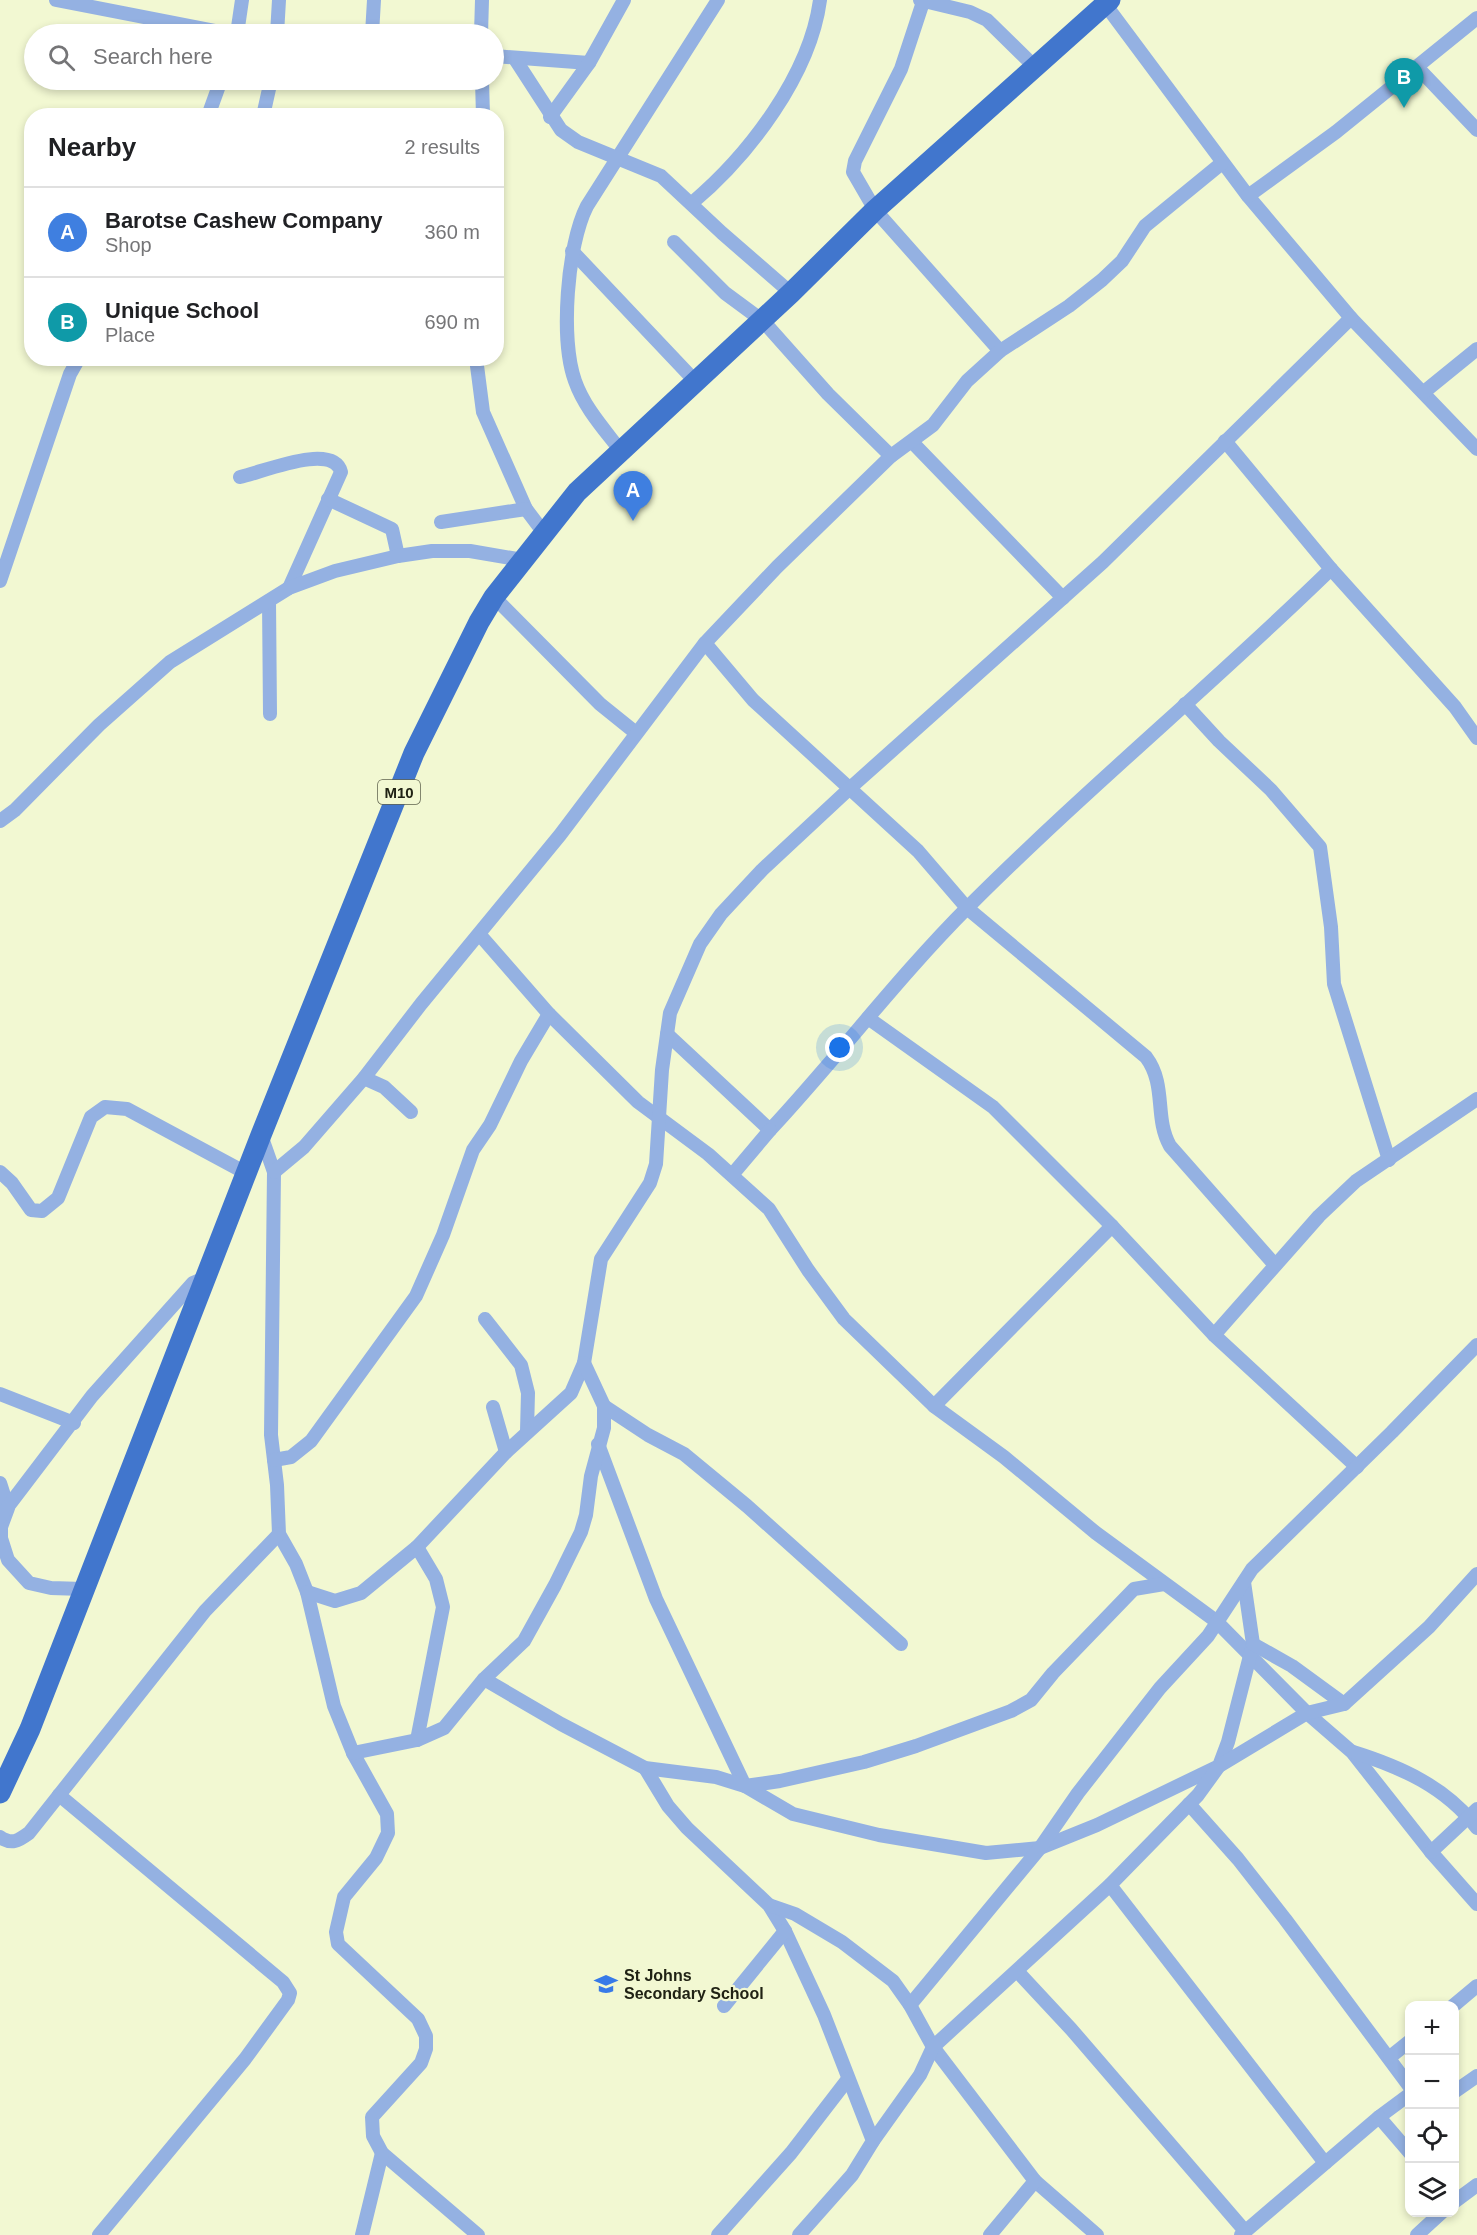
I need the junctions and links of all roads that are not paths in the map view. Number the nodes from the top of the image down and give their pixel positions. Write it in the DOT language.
graph roads {
  1 [pos="56,0"];
  2 [pos="242,0"];
  3 [pos="279,0"];
  4 [pos="374,0"];
  5 [pos="482,0"];
  6 [pos="624,0"];
  7 [pos="718,0"];
  8 [pos="820,0"];
  9 [pos="922,1"];
  10 [pos="1105,2"];
  11 [pos="1477,18"];
  12 [pos="180,24"];
  13 [pos="238,24"];
  14 [pos="278,24"];
  15 [pos="373,24"];
  16 [pos="481,24"];
  17 [pos="504,57"];
  18 [pos="515,59"];
  19 [pos="589,63"];
  20 [pos="1036,68"];
  21 [pos="1418,68"];
  22 [pos="217,90"];
  23 [pos="269,90"];
  24 [pos="482,90"];
  25 [pos="211,108"];
  26 [pos="265,108"];
  27 [pos="483,108"];
  28 [pos="550,117"];
  29 [pos="1477,130"];
  30 [pos="618,158"];
  31 [pos="1222,163"];
  32 [pos="1248,196"];
  33 [pos="692,203"];
  34 [pos="875,210"];
  35 [pos="674,242"];
  36 [pos="572,251"];
  37 [pos="791,293"];
  38 [pos="1351,318"];
  39 [pos="762,321"];
  40 [pos="1477,349"];
  41 [pos="1000,351"];
  42 [pos="74,366"];
  43 [pos="477,366"];
  44 [pos="695,381"];
  45 [pos="1424,392"];
  46 [pos="912,441"];
  47 [pos="1225,441"];
  48 [pos="1477,449"];
  49 [pos="620,450"];
  50 [pos="891,456"];
  51 [pos="240,477"];
  52 [pos="328,499"];
  53 [pos="526,509"];
  54 [pos="441,522"];
  55 [pos="544,533"];
  56 [pos="398,556"];
  57 [pos="523,560"];
  58 [pos="1331,569"];
  59 [pos="0,581"];
  60 [pos="289,588"];
  61 [pos="494,597"];
  62 [pos="1063,598"];
  63 [pos="269,601"];
  64 [pos="705,643"];
  65 [pos="1185,704"];
  66 [pos="270,714"];
  67 [pos="636,733"];
  68 [pos="1477,738"];
  69 [pos="849,789"];
  70 [pos="0,821"];
  71 [pos="967,908"];
  72 [pos="480,936"];
  73 [pos="549,1014"];
  74 [pos="868,1018"];
  75 [pos="667,1034"];
  76 [pos="364,1078"];
  77 [pos="1477,1099"];
  78 [pos="411,1112"];
  79 [pos="661,1118"];
  80 [pos="770,1130"];
  81 [pos="261,1135"];
  82 [pos="1389,1160"];
  83 [pos="0,1172"];
  84 [pos="274,1172"];
  85 [pos="246,1173"];
  86 [pos="732,1175"];
  87 [pos="1112,1226"];
  88 [pos="1275,1265"];
  89 [pos="206,1278"];
  90 [pos="485,1319"];
  91 [pos="1214,1335"];
  92 [pos="1477,1345"];
  93 [pos="584,1363"];
  94 [pos="0,1394"];
  95 [pos="604,1406"];
  96 [pos="934,1406"];
  97 [pos="493,1407"];
  98 [pos="74,1423"];
  99 [pos="527,1431"];
  100 [pos="598,1444"];
  101 [pos="506,1452"];
  102 [pos="274,1460"];
  103 [pos="1357,1467"];
  104 [pos="0,1483"];
  105 [pos="4,1513"];
  106 [pos="279,1534"];
  107 [pos="417,1547"];
  108 [pos="1477,1574"];
  109 [pos="1244,1582"];
  110 [pos="1164,1584"];
  111 [pos="83,1590"];
  112 [pos="307,1592"];
  113 [pos="1216,1621"];
  114 [pos="901,1644"];
  115 [pos="1252,1650"];
  116 [pos="484,1678"];
  117 [pos="1344,1704"];
  118 [pos="1307,1713"];
  119 [pos="417,1740"];
  120 [pos="1352,1752"];
  121 [pos="353,1753"];
  122 [pos="1219,1766"];
  123 [pos="645,1768"];
  124 [pos="745,1786"];
  125 [pos="0,1792"];
  126 [pos="58,1795"];
  127 [pos="1189,1804"];
  128 [pos="1474,1818"];
  129 [pos="0,1837"];
  130 [pos="1040,1848"];
  131 [pos="1431,1852"];
  132 [pos="1110,1885"];
  133 [pos="1477,1904"];
  134 [pos="770,1905"];
  135 [pos="785,1931"];
  136 [pos="1018,1972"];
  137 [pos="1477,1986"];
  138 [pos="1459,2001"];
  139 [pos="910,2005"];
  140 [pos="724,2006"];
  141 [pos="1405,2045"];
  142 [pos="933,2047"];
  143 [pos="1390,2057"];
  144 [pos="1477,2076"];
  145 [pos="848,2079"];
  146 [pos="1405,2080"];
  147 [pos="1459,2089"];
  148 [pos="1405,2098"];
  149 [pos="1379,2117"];
  150 [pos="873,2141"];
  151 [pos="1405,2147"];
  152 [pos="382,2153"];
  153 [pos="1325,2163"];
  154 [pos="1035,2181"];
  155 [pos="1477,2185"];
  156 [pos="1459,2199"];
  157 [pos="1437,2217"];
  158 [pos="1243,2233"];
  159 [pos="99,2235"];
  160 [pos="362,2235"];
  161 [pos="478,2235"];
  162 [pos="718,2235"];
  163 [pos="799,2235"];
  164 [pos="990,2235"];
  165 [pos="1097,2235"];
  166 [pos="1417,2235"];
  1 -- 12 [label="street"];
  2 -- 13 [label="street"];
  3 -- 14 [label="street"];
  4 -- 15 [label="street"];
  5 -- 16 [label="street"];
  6 -- 19 [label="street"];
  7 -- 30 [label="street"];
  8 -- 33 [label="street"];
  9 -- 20 [label="street"];
  9 -- 34 [label="street"];
  10 -- 20 [label="main road, M10"];
  10 -- 31 [label="street"];
  11 -- 21 [label="street"];
  17 -- 18 [label="street"];
  18 -- 19 [label="street"];
  18 -- 28 [label="street"];
  19 -- 28 [label="street"];
  20 -- 34 [label="main road, M10"];
  21 -- 29 [label="street"];
  21 -- 32 [label="street"];
  22 -- 25 [label="street"];
  23 -- 26 [label="street"];
  24 -- 27 [label="street"];
  28 -- 30 [label="street"];
  30 -- 33 [label="street"];
  30 -- 36 [label="street"];
  31 -- 32 [label="street"];
  31 -- 41 [label="street"];
  32 -- 38 [label="street"];
  33 -- 37 [label="street"];
  34 -- 37 [label="main road, M10"];
  34 -- 41 [label="street"];
  35 -- 39 [label="street"];
  36 -- 44 [label="street"];
  36 -- 49 [label="street"];
  37 -- 39 [label="main road, M10"];
  38 -- 45 [label="street"];
  38 -- 47 [label="street"];
  39 -- 44 [label="main road, M10"];
  39 -- 50 [label="street"];
  40 -- 45 [label="street"];
  41 -- 46 [label="street"];
  42 -- 59 [label="street"];
  43 -- 53 [label="street"];
  44 -- 49 [label="main road, M10"];
  45 -- 48 [label="street"];
  46 -- 50 [label="street"];
  46 -- 62 [label="street"];
  47 -- 58 [label="street"];
  47 -- 62 [label="street"];
  49 -- 55 [label="main road, M10"];
  50 -- 64 [label="street"];
  51 -- 52 [label="street"];
  52 -- 56 [label="street"];
  52 -- 60 [label="street"];
  53 -- 54 [label="street"];
  53 -- 55 [label="street"];
  55 -- 57 [label="main road, M10"];
  56 -- 57 [label="street"];
  56 -- 60 [label="street"];
  57 -- 61 [label="main road, M10"];
  58 -- 65 [label="street"];
  58 -- 68 [label="street"];
  60 -- 63 [label="street"];
  61 -- 67 [label="street"];
  61 -- 81 [label="main road, M10"];
  62 -- 69 [label="street"];
  63 -- 66 [label="street"];
  63 -- 70 [label="street"];
  64 -- 67 [label="street"];
  64 -- 69 [label="street"];
  65 -- 71 [label="street"];
  65 -- 82 [label="street"];
  67 -- 72 [label="street"];
  69 -- 71 [label="street"];
  69 -- 75 [label="street"];
  71 -- 74 [label="street"];
  71 -- 88 [label="street"];
  72 -- 73 [label="street"];
  72 -- 76 [label="street"];
  73 -- 79 [label="street"];
  73 -- 102 [label="street"];
  74 -- 80 [label="street"];
  74 -- 87 [label="street"];
  75 -- 79 [label="street"];
  75 -- 80 [label="street"];
  76 -- 78 [label="street"];
  76 -- 84 [label="street"];
  77 -- 82 [label="street"];
  79 -- 86 [label="street"];
  79 -- 93 [label="street"];
  80 -- 86 [label="street"];
  81 -- 84 [label="street"];
  81 -- 85 [label="main road, M10"];
  82 -- 88 [label="street"];
  83 -- 85 [label="street"];
  84 -- 102 [label="street"];
  85 -- 89 [label="main road, M10"];
  86 -- 96 [label="street"];
  87 -- 91 [label="street"];
  87 -- 96 [label="street"];
  88 -- 91 [label="street"];
  89 -- 98 [label="street"];
  89 -- 111 [label="main road, M10"];
  90 -- 99 [label="street"];
  91 -- 103 [label="street"];
  92 -- 103 [label="street"];
  93 -- 95 [label="street"];
  93 -- 99 [label="street"];
  94 -- 98 [label="street"];
  95 -- 100 [label="street"];
  95 -- 114 [label="street"];
  96 -- 110 [label="street"];
  97 -- 101 [label="street"];
  98 -- 105 [label="street"];
  99 -- 101 [label="street"];
  100 -- 116 [label="street"];
  100 -- 124 [label="street"];
  101 -- 107 [label="street"];
  102 -- 106 [label="street"];
  103 -- 109 [label="street"];
  104 -- 105 [label="street"];
  105 -- 111 [label="street"];
  106 -- 112 [label="street"];
  106 -- 126 [label="street"];
  107 -- 112 [label="street"];
  107 -- 119 [label="street"];
  108 -- 117 [label="street"];
  109 -- 113 [label="street"];
  109 -- 115 [label="street"];
  110 -- 113 [label="street"];
  110 -- 124 [label="street"];
  111 -- 125 [label="main road, M10"];
  112 -- 121 [label="street"];
  113 -- 115 [label="street"];
  113 -- 130 [label="street"];
  115 -- 117 [label="street"];
  115 -- 118 [label="street"];
  115 -- 122 [label="street"];
  116 -- 119 [label="street"];
  116 -- 123 [label="street"];
  117 -- 118 [label="street"];
  118 -- 120 [label="street"];
  118 -- 122 [label="street"];
  119 -- 121 [label="street"];
  120 -- 128 [label="street"];
  120 -- 131 [label="street"];
  121 -- 152 [label="street"];
  122 -- 127 [label="street"];
  122 -- 130 [label="street"];
  123 -- 124 [label="street"];
  123 -- 134 [label="street"];
  124 -- 130 [label="street"];
  126 -- 129 [label="street"];
  126 -- 159 [label="street"];
  127 -- 132 [label="street"];
  127 -- 143 [label="street"];
  128 -- 131 [label="street"];
  130 -- 139 [label="street"];
  131 -- 133 [label="street"];
  132 -- 136 [label="street"];
  132 -- 153 [label="street"];
  134 -- 135 [label="street"];
  134 -- 139 [label="street"];
  135 -- 140 [label="street"];
  135 -- 145 [label="street"];
  136 -- 142 [label="street"];
  136 -- 158 [label="street"];
  137 -- 138 [label="street"];
  139 -- 142 [label="street"];
  141 -- 143 [label="street"];
  142 -- 150 [label="street"];
  142 -- 154 [label="street"];
  143 -- 146 [label="street"];
  144 -- 147 [label="street"];
  145 -- 150 [label="street"];
  145 -- 162 [label="street"];
  148 -- 149 [label="street"];
  149 -- 151 [label="street"];
  149 -- 153 [label="street"];
  150 -- 163 [label="street"];
  152 -- 160 [label="street"];
  152 -- 161 [label="street"];
  153 -- 158 [label="street"];
  154 -- 164 [label="street"];
  154 -- 165 [label="street"];
  155 -- 156 [label="street"];
  157 -- 166 [label="street"];
}
